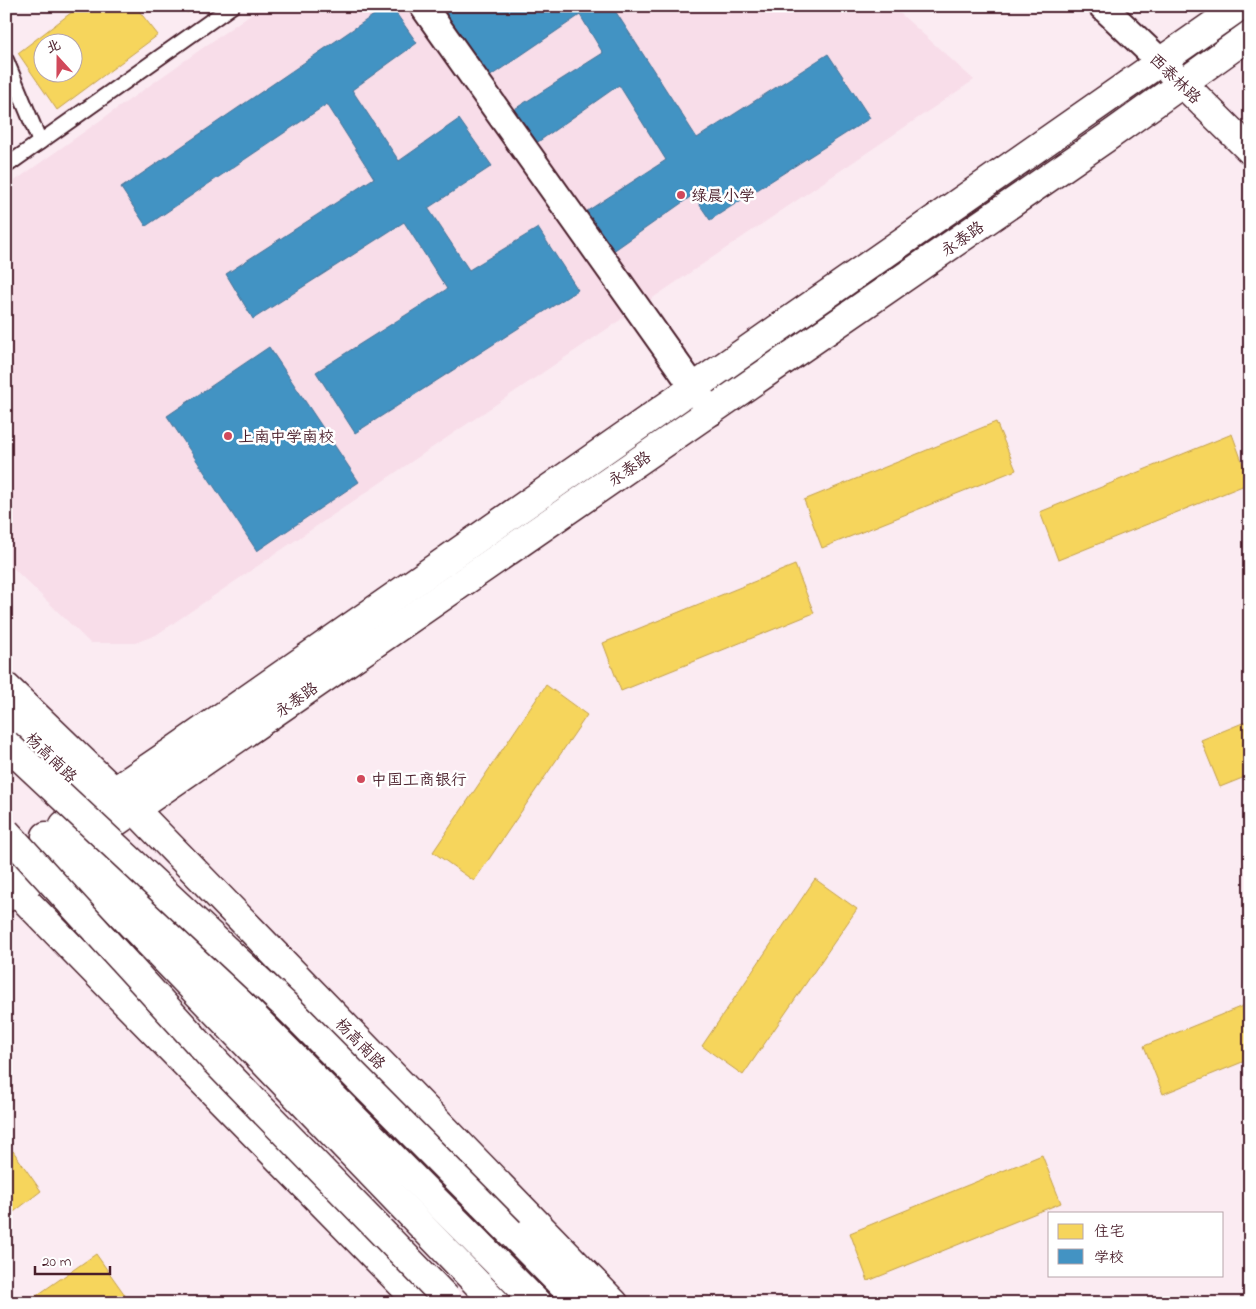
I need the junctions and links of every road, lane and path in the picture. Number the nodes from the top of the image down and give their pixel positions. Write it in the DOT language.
graph roads {
  1 [pos="232,6"];
  2 [pos="423,6"];
  3 [pos="1102,6"];
  4 [pos="1240,6"];
  5 [pos="1250,34"];
  6 [pos="6,60"];
  7 [pos="1161,62"];
  8 [pos="1182,84"];
  9 [pos="40,142"];
  10 [pos="1250,150"];
  11 [pos="6,166"];
  12 [pos="694,387"];
  13 [pos="711,412"];
  14 [pos="6,687"];
  15 [pos="6,713"];
  16 [pos="6,744"];
  17 [pos="106,796"];
  18 [pos="135,810"];
  19 [pos="55,830"];
  20 [pos="6,832"];
  21 [pos="75,851"];
  22 [pos="9,876"];
  23 [pos="510,1232"];
  24 [pos="441,1302"];
  25 [pos="496,1303"];
  26 [pos="537,1303"];
  27 [pos="566,1303"];
  28 [pos="580,1303"];
  29 [pos="614,1303"];
  1 -- 9 [label="lane"];
  2 -- 12 [label="street"];
  3 -- 7 [label="street, 西泰林路"];
  4 -- 7 [label="main road, 永泰路"];
  5 -- 8 [label="main road, 永泰路"];
  6 -- 9 [label="lane"];
  7 -- 8 [label="main road, 西泰林路"];
  7 -- 12 [label="main road, 永泰路"];
  8 -- 10 [label="main road, 西泰林路"];
  8 -- 13 [label="main road, 永泰路"];
  9 -- 11 [label="lane"];
  12 -- 13 [label="street"];
  12 -- 17 [label="main road, 永泰路"];
  13 -- 18 [label="main road, 永泰路"];
  14 -- 17 [label="main road"];
  15 -- 17 [label="main road, 杨高南路"];
  16 -- 23 [label="main road, 杨高南路, bridge"];
  17 -- 18 [label="main road, 杨高南路"];
  17 -- 19 [label="main road, 永泰路"];
  17 -- 21 [label="main road"];
  18 -- 21 [label="main road, 永泰路"];
  18 -- 29 [label="main road, 杨高南路"];
  19 -- 21 [label="main road"];
  19 -- 22 [label="main road, 永泰路"];
  20 -- 24 [label="main road, bridge"];
  21 -- 22 [label="main road"];
  21 -- 25 [label="main road"];
  21 -- 26 [label="main road"];
  22 -- 24 [label="main road"];
  23 -- 27 [label="main road, 杨高南路"];
  23 -- 28 [label="main road"];
}
